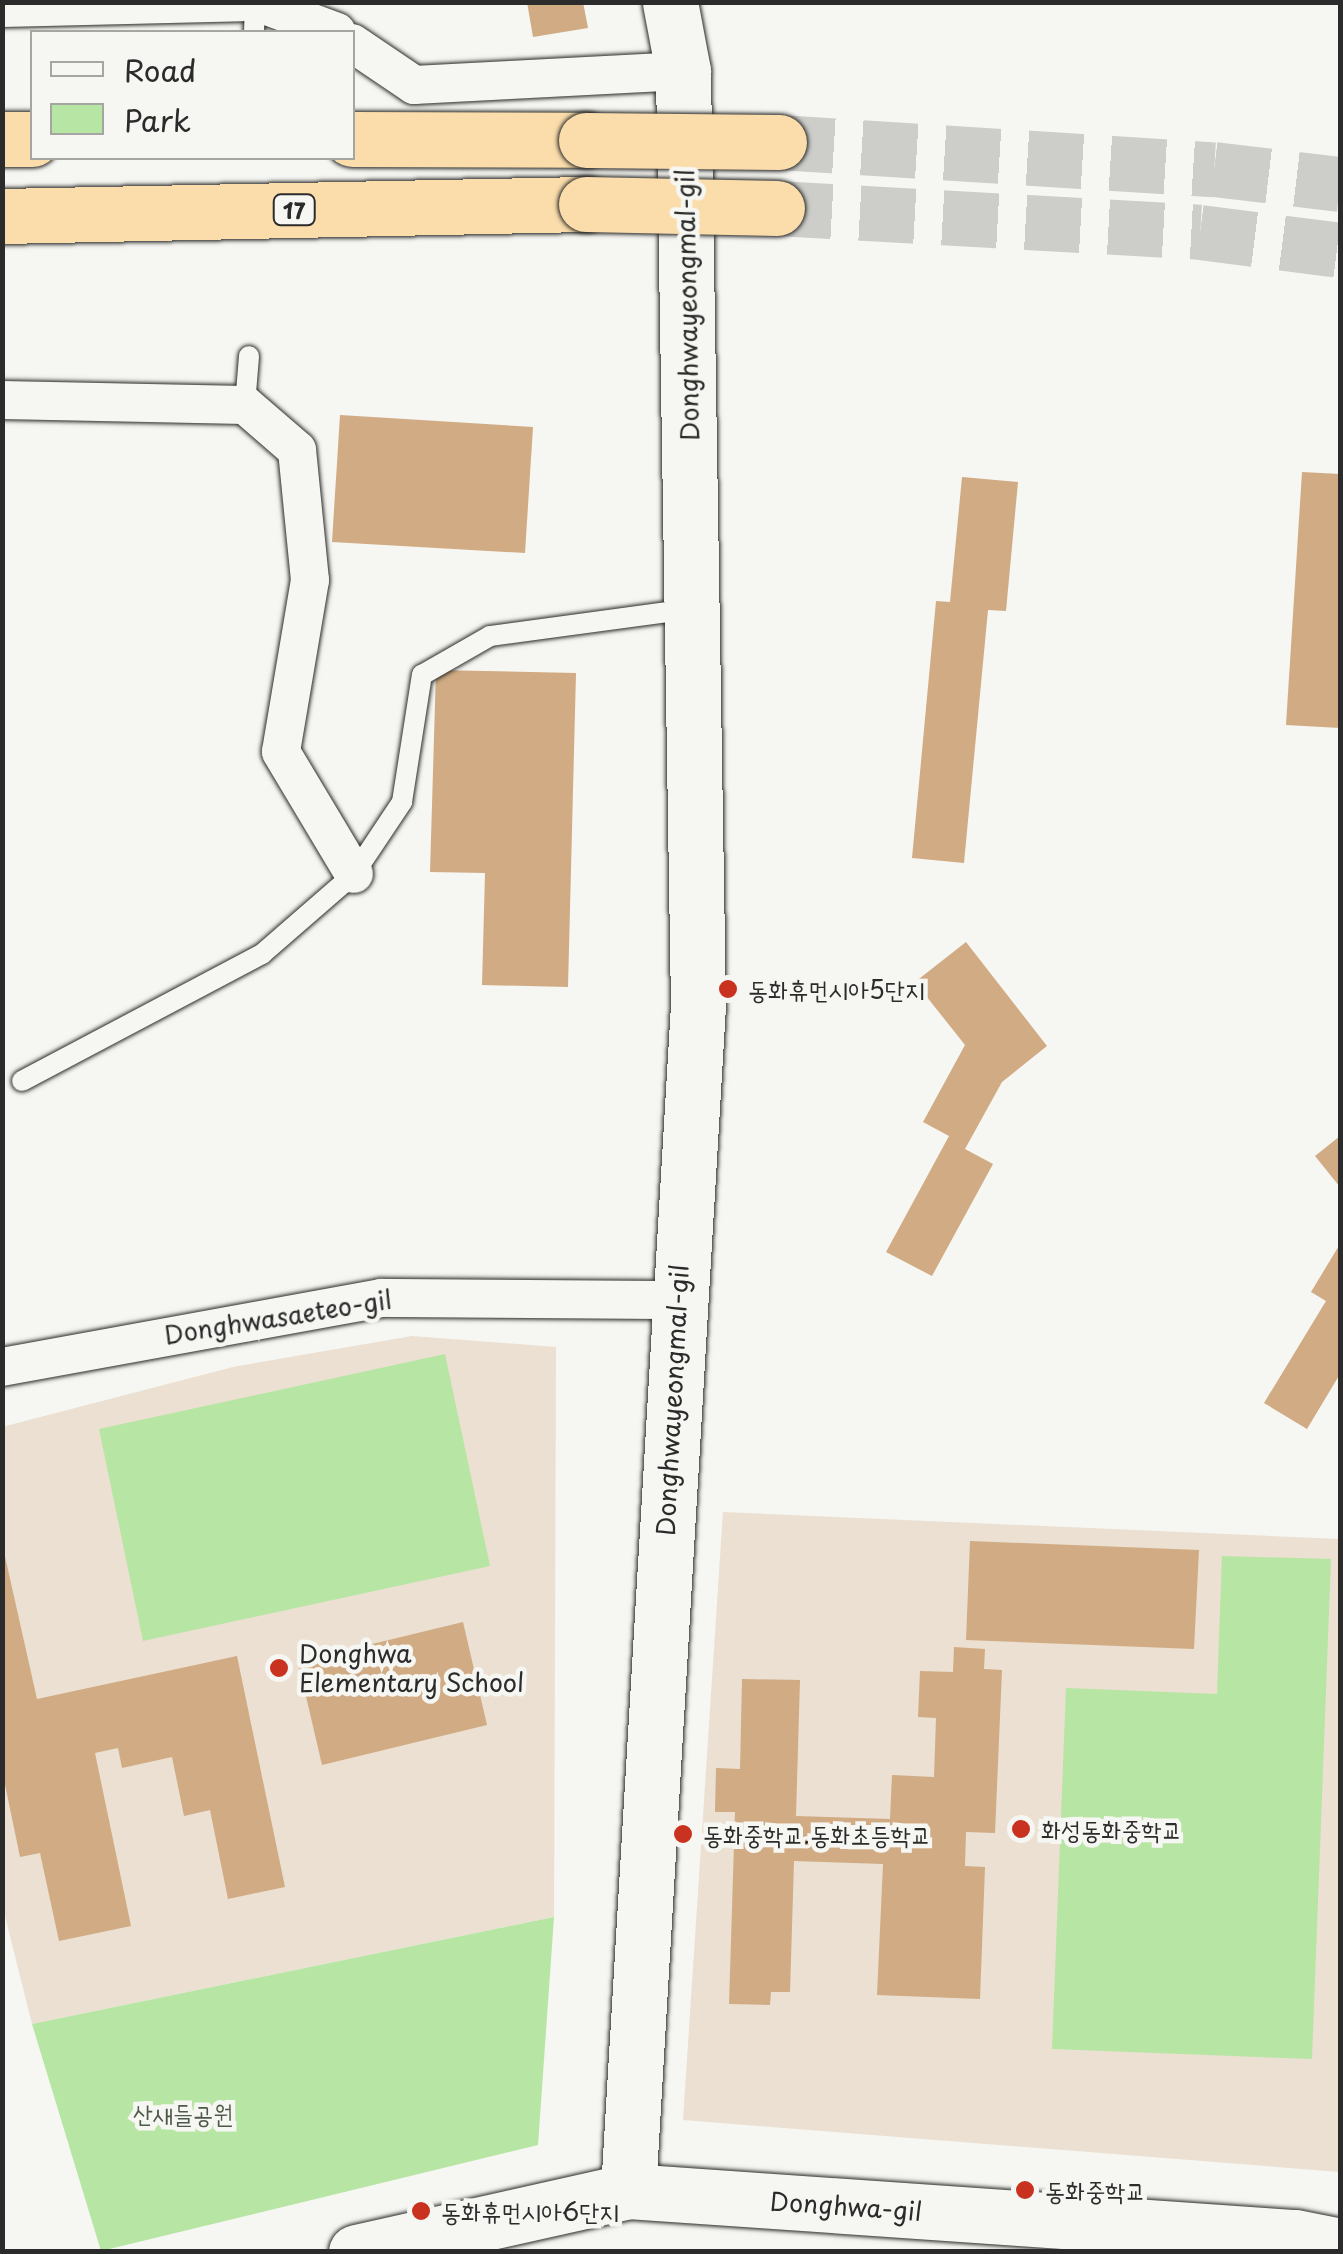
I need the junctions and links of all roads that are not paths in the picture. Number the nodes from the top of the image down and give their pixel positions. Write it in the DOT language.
graph roads {
  1 [pos="242,2"];
  2 [pos="255,2"];
  3 [pos="670,2"];
  4 [pos="2,8"];
  5 [pos="254,30"];
  6 [pos="332,30"];
  7 [pos="355,45"];
  8 [pos="683,70"];
  9 [pos="30,139"];
  10 [pos="355,139"];
  11 [pos="2,140"];
  12 [pos="780,142"];
  13 [pos="777,208"];
  14 [pos="2,216"];
  15 [pos="250,356"];
  16 [pos="2,400"];
  17 [pos="245,405"];
  18 [pos="692,609"];
  19 [pos="354,874"];
  20 [pos="22,1081"];
  21 [pos="677,1300"];
  22 [pos="2,1367"];
  23 [pos="628,2190"];
  24 [pos="1340,2246"];
  25 [pos="356,2252"];
  1 -- 4 [label="street"];
  2 -- 5 [label="lane"];
  2 -- 6 [label="street"];
  3 -- 8 [label="street, Donghwayeongmal-gil"];
  7 -- 8 [label="street"];
  8 -- 18 [label="street, Donghwayeongmal-gil"];
  9 -- 11 [label="highway"];
  10 -- 12 [label="highway, bridge"];
  13 -- 14 [label="highway, 17, bridge"];
  15 -- 17 [label="lane"];
  16 -- 17 [label="street"];
  17 -- 19 [label="street"];
  18 -- 19 [label="lane"];
  18 -- 21 [label="street, Donghwayeongmal-gil"];
  19 -- 20 [label="lane"];
  21 -- 22 [label="street, Donghwasaeteo-gil"];
  21 -- 23 [label="street, Donghwayeongmal-gil"];
  23 -- 24 [label="street, Donghwa-gil"];
  23 -- 25 [label="street, Donghwa-gil"];
}
